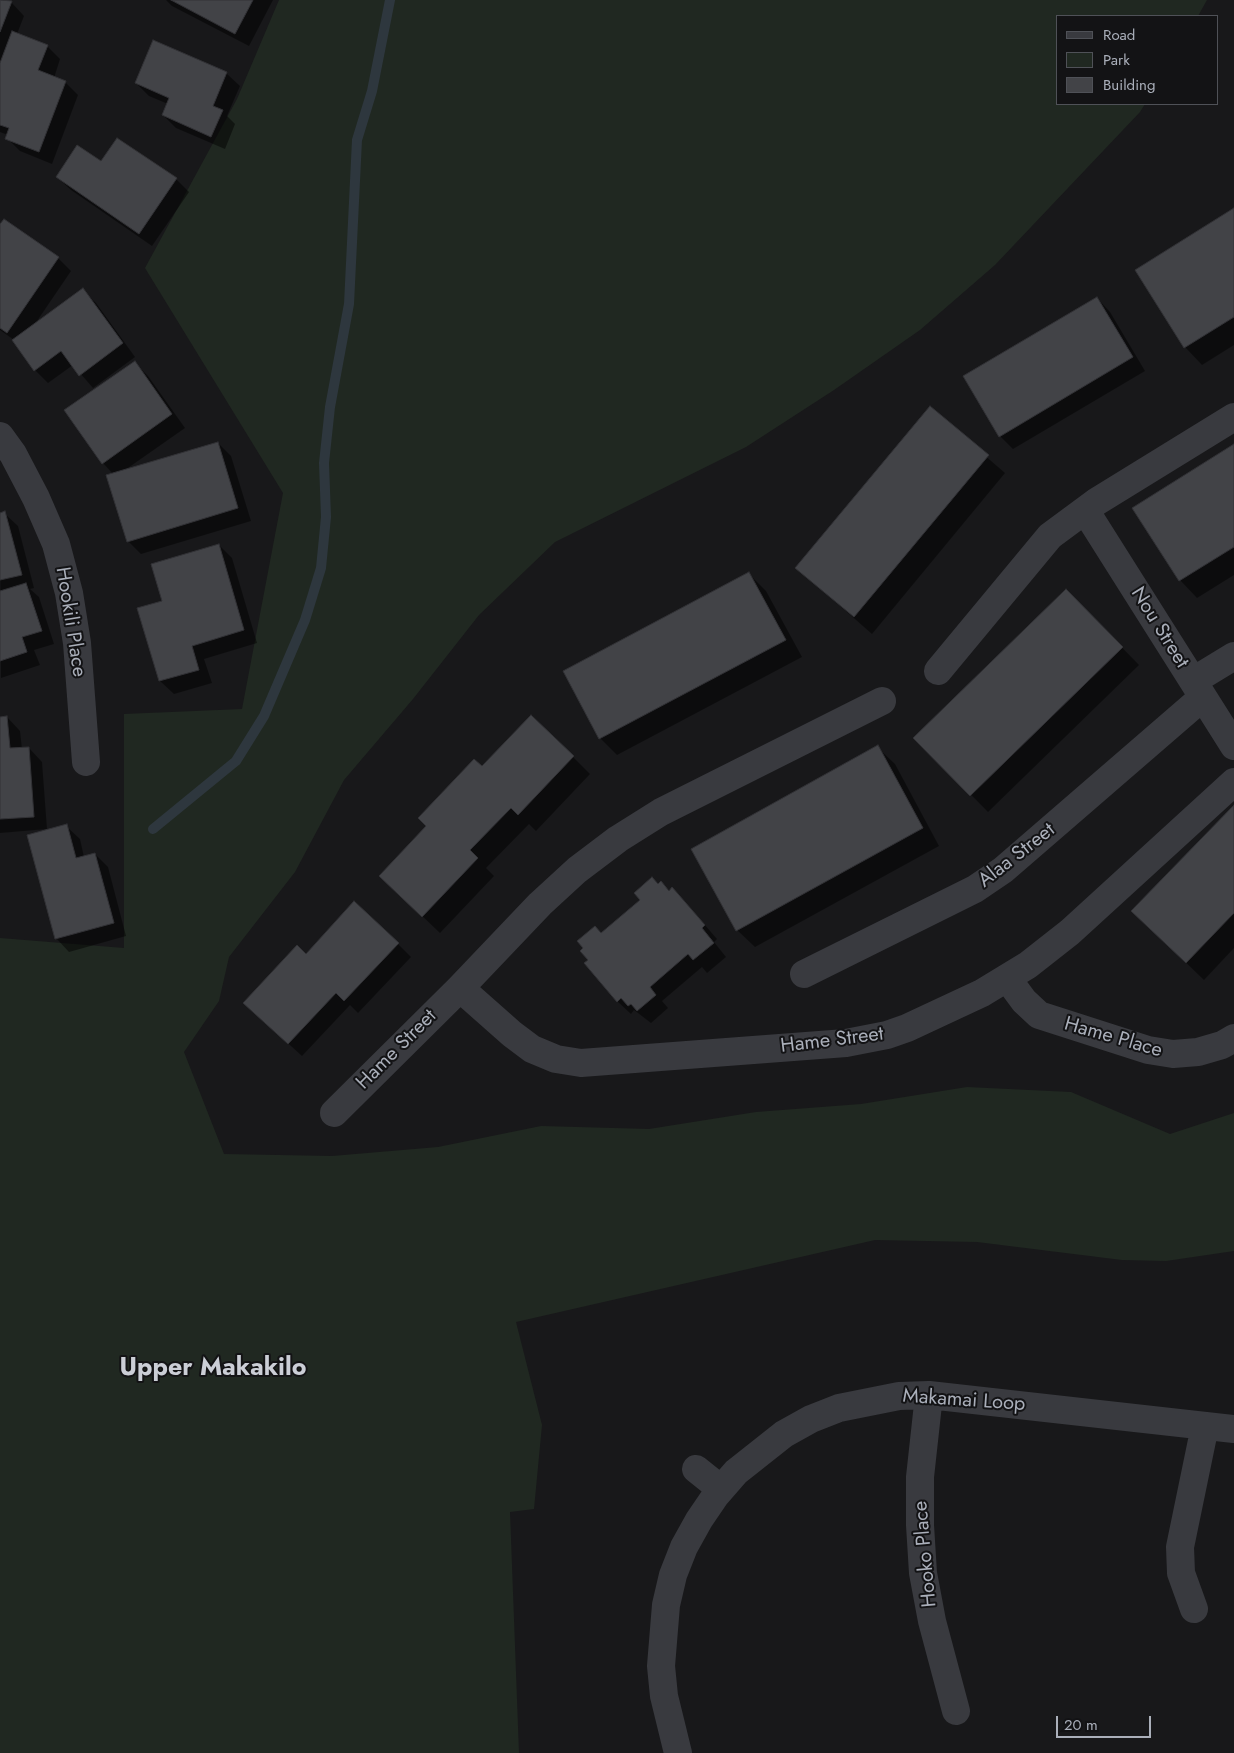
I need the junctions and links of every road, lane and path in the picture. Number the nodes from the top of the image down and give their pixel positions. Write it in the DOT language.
graph roads {
  1 [pos="1234,417"];
  2 [pos="0,436"];
  3 [pos="1085,510"];
  4 [pos="1234,656"];
  5 [pos="938,671"];
  6 [pos="1198,689"];
  7 [pos="882,701"];
  8 [pos="1234,746"];
  9 [pos="86,762"];
  10 [pos="1234,782"];
  11 [pos="804,974"];
  12 [pos="1007,978"];
  13 [pos="460,988"];
  14 [pos="1234,1038"];
  15 [pos="334,1113"];
  16 [pos="929,1395"];
  17 [pos="1205,1426"];
  18 [pos="1234,1429"];
  19 [pos="696,1469"];
  20 [pos="721,1489"];
  21 [pos="1194,1609"];
  22 [pos="956,1711"];
  23 [pos="678,1753"];
  1 -- 3 [label="street"];
  2 -- 9 [label="street, Hookili Place"];
  3 -- 5 [label="street"];
  3 -- 6 [label="street, Nou Street"];
  4 -- 6 [label="street, Alaa Street"];
  6 -- 8 [label="street, Nou Street"];
  6 -- 11 [label="street, Alaa Street"];
  7 -- 13 [label="street, Hame Street"];
  10 -- 12 [label="street, Hame Street"];
  12 -- 13 [label="street, Hame Street"];
  12 -- 14 [label="street, Hame Place"];
  13 -- 15 [label="street, Hame Street"];
  16 -- 17 [label="street, Makamai Loop"];
  16 -- 20 [label="street, Makamai Loop"];
  16 -- 22 [label="street, Hooko Place"];
  17 -- 18 [label="street, Makamai Loop"];
  17 -- 21 [label="street"];
  19 -- 20 [label="street"];
  20 -- 23 [label="street, Makamai Loop"];
}
